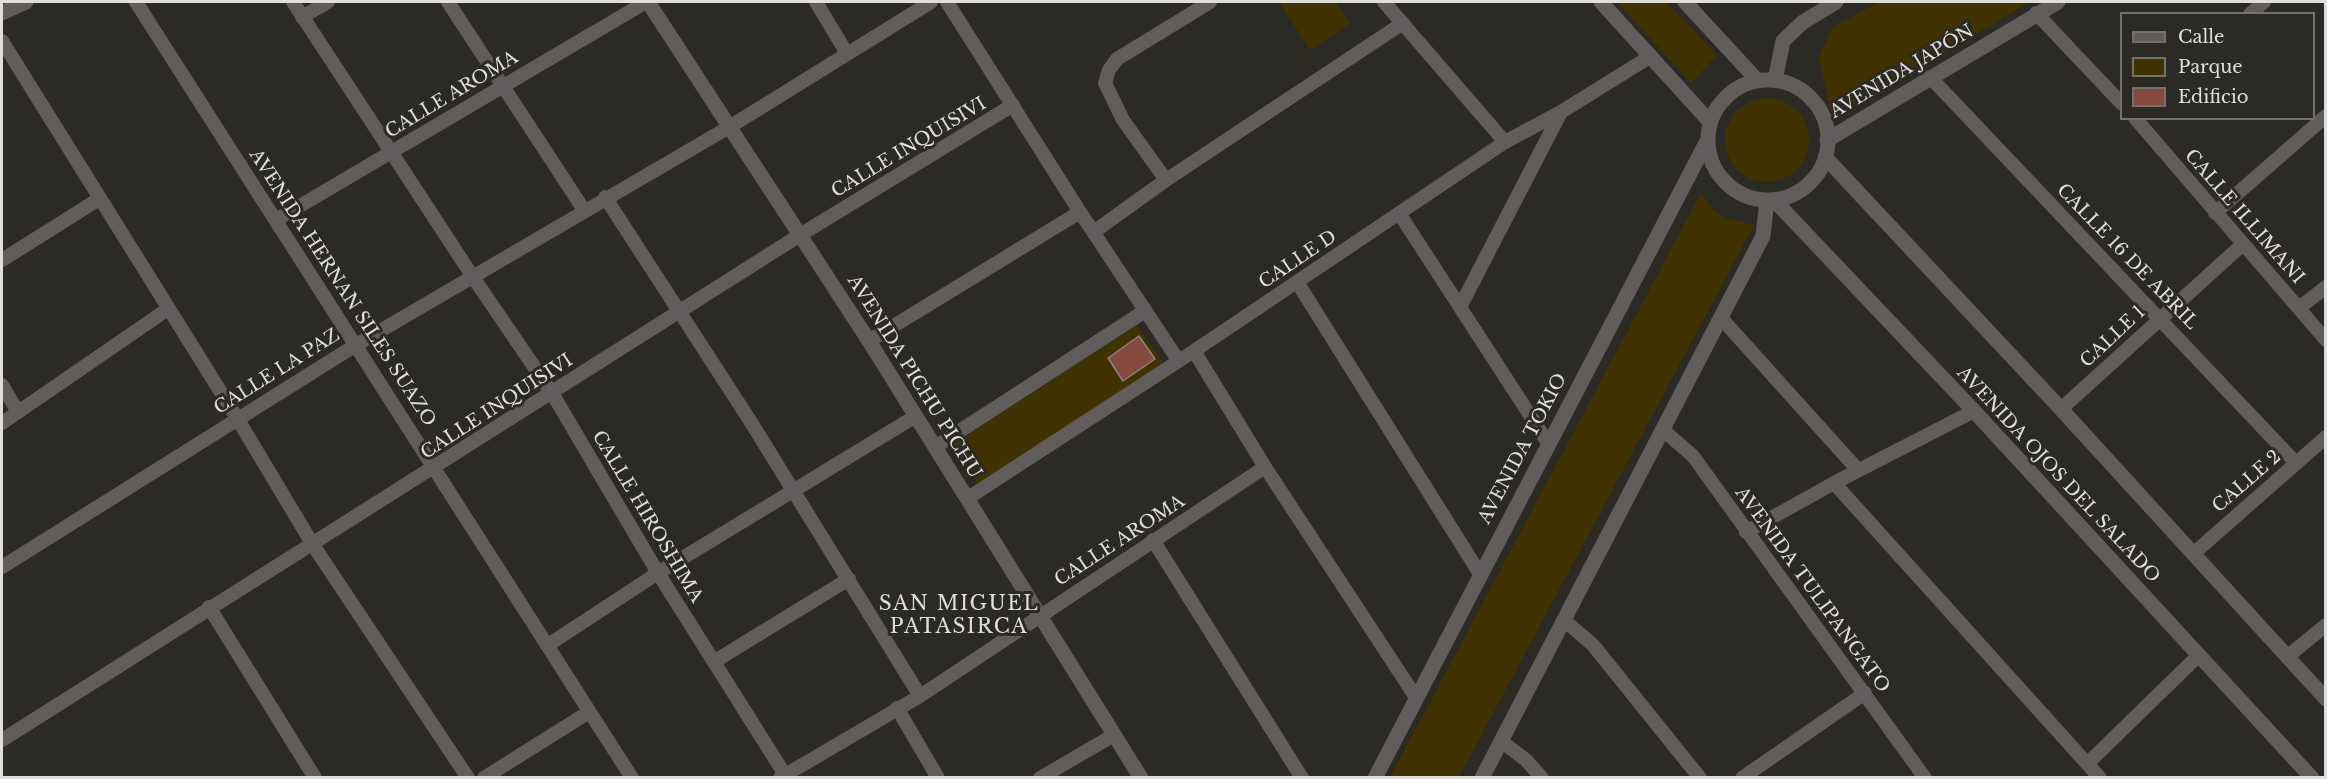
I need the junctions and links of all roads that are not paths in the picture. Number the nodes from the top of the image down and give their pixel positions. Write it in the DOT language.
graph roads {
  1 [pos="26,2"];
  2 [pos="136,2"];
  3 [pos="293,2"];
  4 [pos="328,2"];
  5 [pos="448,2"];
  6 [pos="647,2"];
  7 [pos="816,2"];
  8 [pos="931,2"];
  9 [pos="947,2"];
  10 [pos="1210,2"];
  11 [pos="1384,2"];
  12 [pos="1601,2"];
  13 [pos="1685,2"];
  14 [pos="1836,2"];
  15 [pos="2058,2"];
  16 [pos="2264,2"];
  17 [pos="2252,12"];
  18 [pos="2036,13"];
  19 [pos="2,14"];
  20 [pos="302,17"];
  21 [pos="1403,23"];
  22 [pos="2,41"];
  23 [pos="846,52"];
  24 [pos="1651,56"];
  25 [pos="1930,77"];
  26 [pos="1775,80"];
  27 [pos="1758,81"];
  28 [pos="504,84"];
  29 [pos="2120,103"];
  30 [pos="1013,105"];
  31 [pos="1561,112"];
  32 [pos="2325,116"];
  33 [pos="2137,120"];
  34 [pos="1710,122"];
  35 [pos="731,126"];
  36 [pos="1708,139"];
  37 [pos="1827,140"];
  38 [pos="1505,142"];
  39 [pos="391,153"];
  40 [pos="1825,157"];
  41 [pos="1166,180"];
  42 [pos="605,197"];
  43 [pos="99,199"];
  44 [pos="1770,200"];
  45 [pos="584,210"];
  46 [pos="1080,212"];
  47 [pos="1399,213"];
  48 [pos="2215,213"];
  49 [pos="276,220"];
  50 [pos="1095,231"];
  51 [pos="800,235"];
  52 [pos="2243,244"];
  53 [pos="2,260"];
  54 [pos="473,277"];
  55 [pos="1297,282"];
  56 [pos="2325,286"];
  57 [pos="1460,307"];
  58 [pos="2299,308"];
  59 [pos="168,309"];
  60 [pos="1145,311"];
  61 [pos="678,313"];
  62 [pos="2160,318"];
  63 [pos="1722,319"];
  64 [pos="2325,340"];
  65 [pos="869,341"];
  66 [pos="356,345"];
  67 [pos="1194,351"];
  68 [pos="1178,360"];
  69 [pos="2,385"];
  70 [pos="552,393"];
  71 [pos="2061,409"];
  72 [pos="1974,411"];
  73 [pos="18,412"];
  74 [pos="916,417"];
  75 [pos="237,418"];
  76 [pos="2,423"];
  77 [pos="1663,430"];
  78 [pos="2325,437"];
  79 [pos="1548,443"];
  80 [pos="935,447"];
  81 [pos="2296,463"];
  82 [pos="436,467"];
  83 [pos="1265,467"];
  84 [pos="1858,470"];
  85 [pos="1834,483"];
  86 [pos="793,490"];
  87 [pos="968,498"];
  88 [pos="1746,532"];
  89 [pos="1153,540"];
  90 [pos="313,544"];
  91 [pos="2193,554"];
  92 [pos="2,567"];
  93 [pos="658,573"];
  94 [pos="1480,574"];
  95 [pos="849,579"];
  96 [pos="209,607"];
  97 [pos="1040,615"];
  98 [pos="1564,620"];
  99 [pos="2325,625"];
  100 [pos="548,645"];
  101 [pos="2198,656"];
  102 [pos="2287,657"];
  103 [pos="715,661"];
  104 [pos="1865,693"];
  105 [pos="920,696"];
  106 [pos="1415,696"];
  107 [pos="2325,699"];
  108 [pos="897,708"];
  109 [pos="589,712"];
  110 [pos="1113,735"];
  111 [pos="2,740"];
  112 [pos="1501,741"];
  113 [pos="2088,763"];
  114 [pos="784,776"];
  115 [pos="315,777"];
  116 [pos="468,777"];
  117 [pos="484,777"];
  118 [pos="632,777"];
  119 [pos="938,777"];
  120 [pos="1040,777"];
  121 [pos="1141,777"];
  122 [pos="1302,777"];
  123 [pos="1375,777"];
  124 [pos="1482,777"];
  125 [pos="1542,777"];
  126 [pos="1700,777"];
  127 [pos="1742,777"];
  128 [pos="1925,777"];
  129 [pos="2100,777"];
  130 [pos="2312,777"];
  1 -- 19 [label="street"];
  2 -- 49 [label="street, AVENIDA HERNAN SILES SUAZO"];
  3 -- 20 [label="street, CALLE HIROSHIMA"];
  4 -- 20 [label="street"];
  5 -- 28 [label="street"];
  6 -- 28 [label="street, CALLE AROMA"];
  6 -- 35 [label="street, AVENIDA PICHU PICHU"];
  7 -- 23 [label="street"];
  8 -- 23 [label="street, CALLE LA PAZ"];
  9 -- 30 [label="street"];
  10 -- 41 [label="street"];
  11 -- 21 [label="street"];
  12 -- 24 [label="street"];
  13 -- 27 [label="street"];
  14 -- 26 [label="street"];
  15 -- 18 [label="street, AVENIDA JAPÓN"];
  16 -- 17 [label="street"];
  18 -- 25 [label="street, AVENIDA JAPÓN"];
  18 -- 29 [label="street"];
  20 -- 39 [label="street, CALLE HIROSHIMA"];
  21 -- 38 [label="street"];
  21 -- 41 [label="street"];
  22 -- 43 [label="street"];
  23 -- 35 [label="street, CALLE LA PAZ"];
  24 -- 31 [label="street, CALLE D"];
  24 -- 34 [label="street"];
  25 -- 37 [label="street, AVENIDA JAPÓN"];
  25 -- 62 [label="street, CALLE 16 DE ABRIL"];
  26 -- 27 [label="street"];
  26 -- 37 [label="street"];
  27 -- 34 [label="street"];
  28 -- 39 [label="street, CALLE AROMA"];
  28 -- 45 [label="street"];
  30 -- 46 [label="street"];
  30 -- 51 [label="street, CALLE INQUISIVI"];
  31 -- 38 [label="street, CALLE D"];
  31 -- 57 [label="street"];
  32 -- 48 [label="street"];
  33 -- 48 [label="street, CALLE ILLIMANI"];
  34 -- 36 [label="street"];
  35 -- 42 [label="street, CALLE LA PAZ"];
  35 -- 51 [label="street, AVENIDA PICHU PICHU"];
  36 -- 44 [label="street"];
  36 -- 79 [label="street, AVENIDA TOKIO"];
  37 -- 40 [label="street"];
  38 -- 47 [label="street, CALLE D"];
  39 -- 49 [label="street, CALLE AROMA"];
  39 -- 54 [label="street, CALLE HIROSHIMA"];
  40 -- 44 [label="street"];
  40 -- 71 [label="street"];
  41 -- 50 [label="street"];
  42 -- 45 [label="street, CALLE LA PAZ"];
  42 -- 61 [label="street"];
  43 -- 53 [label="street"];
  43 -- 59 [label="street"];
  44 -- 63 [label="street"];
  44 -- 72 [label="street, AVENIDA OJOS DEL SALADO"];
  45 -- 54 [label="street, CALLE LA PAZ"];
  46 -- 50 [label="street"];
  46 -- 65 [label="street"];
  47 -- 55 [label="street, CALLE D"];
  47 -- 57 [label="street"];
  48 -- 52 [label="street, CALLE ILLIMANI"];
  49 -- 66 [label="street, AVENIDA HERNAN SILES SUAZO"];
  50 -- 60 [label="street"];
  51 -- 61 [label="street, CALLE INQUISIVI"];
  51 -- 65 [label="street, AVENIDA PICHU PICHU"];
  52 -- 58 [label="street, CALLE ILLIMANI"];
  52 -- 62 [label="street, CALLE 1"];
  54 -- 66 [label="street, CALLE LA PAZ"];
  54 -- 70 [label="street, CALLE HIROSHIMA"];
  55 -- 67 [label="street, CALLE D"];
  55 -- 94 [label="street"];
  56 -- 58 [label="street"];
  57 -- 79 [label="street"];
  58 -- 64 [label="street, CALLE ILLIMANI"];
  59 -- 73 [label="street"];
  59 -- 75 [label="street"];
  60 -- 68 [label="street"];
  60 -- 80 [label="street"];
  61 -- 70 [label="street, CALLE INQUISIVI"];
  61 -- 86 [label="street"];
  62 -- 71 [label="street, CALLE 1"];
  62 -- 81 [label="street, CALLE 16 DE ABRIL"];
  63 -- 77 [label="street"];
  63 -- 84 [label="street"];
  65 -- 74 [label="street, AVENIDA PICHU PICHU"];
  66 -- 75 [label="street, CALLE LA PAZ"];
  66 -- 82 [label="street, AVENIDA HERNAN SILES SUAZO"];
  67 -- 68 [label="street, CALLE D"];
  67 -- 83 [label="street"];
  68 -- 87 [label="street, CALLE D"];
  69 -- 73 [label="street"];
  70 -- 82 [label="street, CALLE INQUISIVI"];
  70 -- 93 [label="street, CALLE HIROSHIMA"];
  71 -- 91 [label="street"];
  72 -- 84 [label="street"];
  72 -- 101 [label="street, AVENIDA OJOS DEL SALADO"];
  73 -- 76 [label="street"];
  74 -- 80 [label="street, AVENIDA PICHU PICHU"];
  74 -- 86 [label="street"];
  75 -- 90 [label="street"];
  75 -- 92 [label="street, CALLE LA PAZ"];
  77 -- 88 [label="street, AVENIDA TULIPANGATO"];
  77 -- 98 [label="street"];
  78 -- 81 [label="street, CALLE 2"];
  79 -- 94 [label="street, AVENIDA TOKIO"];
  80 -- 87 [label="street, AVENIDA PICHU PICHU"];
  81 -- 91 [label="street, CALLE 2"];
  82 -- 90 [label="street, CALLE INQUISIVI"];
  82 -- 100 [label="street, AVENIDA HERNAN SILES SUAZO"];
  83 -- 89 [label="street, CALLE AROMA"];
  83 -- 106 [label="street"];
  84 -- 85 [label="street"];
  85 -- 88 [label="street"];
  85 -- 113 [label="street"];
  86 -- 93 [label="street"];
  86 -- 95 [label="street"];
  87 -- 97 [label="street, AVENIDA PICHU PICHU"];
  88 -- 104 [label="street, AVENIDA TULIPANGATO"];
  89 -- 97 [label="street, CALLE AROMA"];
  89 -- 122 [label="street"];
  90 -- 96 [label="street, CALLE INQUISIVI"];
  90 -- 116 [label="street"];
  91 -- 102 [label="street"];
  93 -- 100 [label="street"];
  93 -- 103 [label="street, CALLE HIROSHIMA"];
  94 -- 106 [label="street, AVENIDA TOKIO"];
  95 -- 103 [label="street"];
  95 -- 105 [label="street"];
  96 -- 111 [label="street, CALLE INQUISIVI"];
  96 -- 115 [label="street"];
  97 -- 105 [label="street, CALLE AROMA"];
  97 -- 110 [label="street, AVENIDA PICHU PICHU"];
  98 -- 112 [label="street"];
  98 -- 126 [label="street"];
  99 -- 102 [label="street"];
  100 -- 109 [label="street, AVENIDA HERNAN SILES SUAZO"];
  101 -- 113 [label="street"];
  101 -- 130 [label="street, AVENIDA OJOS DEL SALADO"];
  102 -- 107 [label="street"];
  103 -- 114 [label="street, CALLE HIROSHIMA"];
  104 -- 127 [label="street"];
  104 -- 128 [label="street, AVENIDA TULIPANGATO"];
  105 -- 108 [label="street, CALLE AROMA"];
  106 -- 123 [label="street, AVENIDA TOKIO"];
  108 -- 114 [label="street, CALLE AROMA"];
  108 -- 119 [label="street"];
  109 -- 117 [label="street"];
  109 -- 118 [label="street, AVENIDA HERNAN SILES SUAZO"];
  110 -- 120 [label="street"];
  110 -- 121 [label="street, AVENIDA PICHU PICHU"];
  112 -- 124 [label="street"];
  112 -- 125 [label="street"];
  113 -- 129 [label="street"];
}
